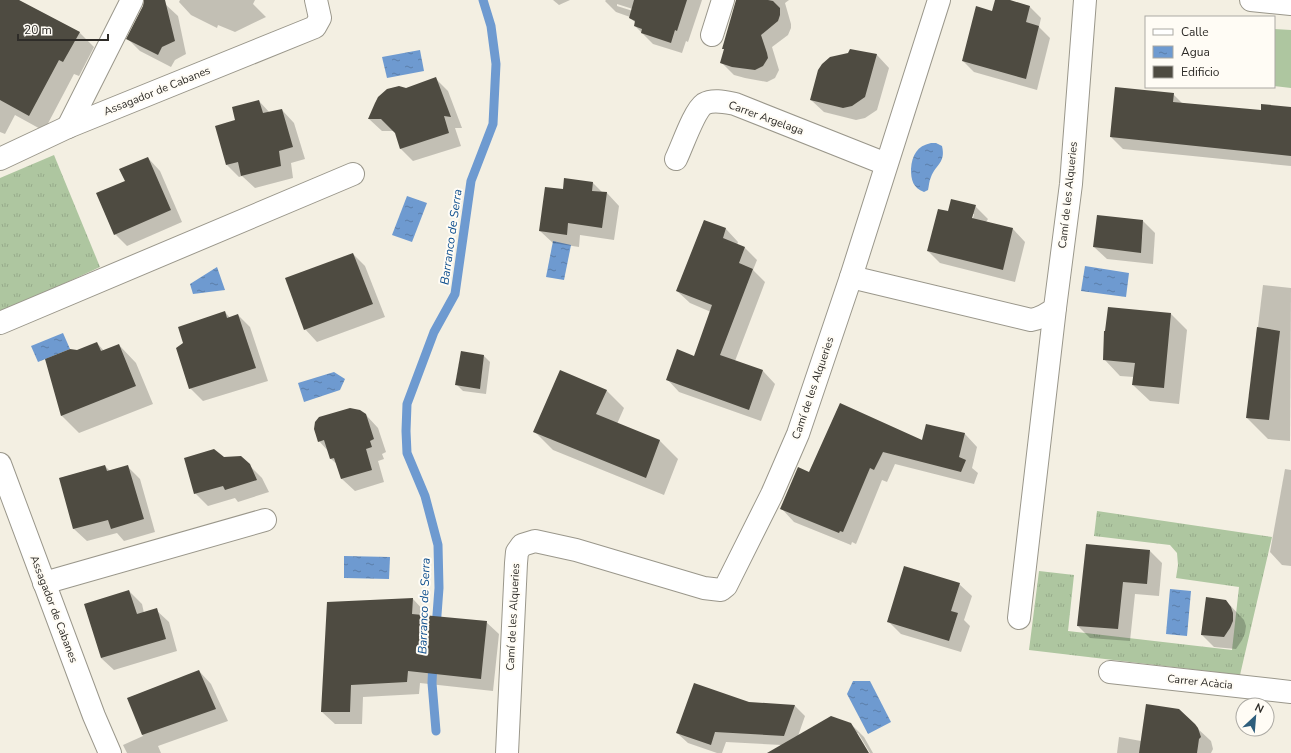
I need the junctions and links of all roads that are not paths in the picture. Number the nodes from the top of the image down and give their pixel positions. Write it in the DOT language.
graph roads {
  1 [pos="132,0"];
  2 [pos="316,0"];
  3 [pos="723,0"];
  4 [pos="939,0"];
  5 [pos="1085,0"];
  6 [pos="1251,0"];
  7 [pos="1291,4"];
  8 [pos="712,35"];
  9 [pos="68,127"];
  10 [pos="0,159"];
  11 [pos="676,160"];
  12 [pos="886,164"];
  13 [pos="353,174"];
  14 [pos="851,277"];
  15 [pos="1055,308"];
  16 [pos="0,323"];
  17 [pos="0,464"];
  18 [pos="265,520"];
  19 [pos="44,583"];
  20 [pos="1019,618"];
  21 [pos="1110,672"];
  22 [pos="1291,692"];
  23 [pos="110,753"];
  24 [pos="507,753"];
  1 -- 9 [label="street"];
  2 -- 9 [label="street, Assagador de Cabanes"];
  3 -- 8 [label="street"];
  4 -- 12 [label="street"];
  5 -- 15 [label="street, Camí de les Alqueries"];
  6 -- 7 [label="street"];
  9 -- 10 [label="street, Assagador de Cabanes"];
  11 -- 12 [label="street, Carrer Argelaga"];
  12 -- 14 [label="street"];
  13 -- 16 [label="street"];
  14 -- 15 [label="street"];
  14 -- 24 [label="street, Camí de les Alqueries"];
  15 -- 20 [label="street, Camí de les Alqueries"];
  17 -- 19 [label="street, Assagador de Cabanes"];
  18 -- 19 [label="street"];
  19 -- 23 [label="street, Assagador de Cabanes"];
  21 -- 22 [label="street, Carrer Acàcia"];
}
